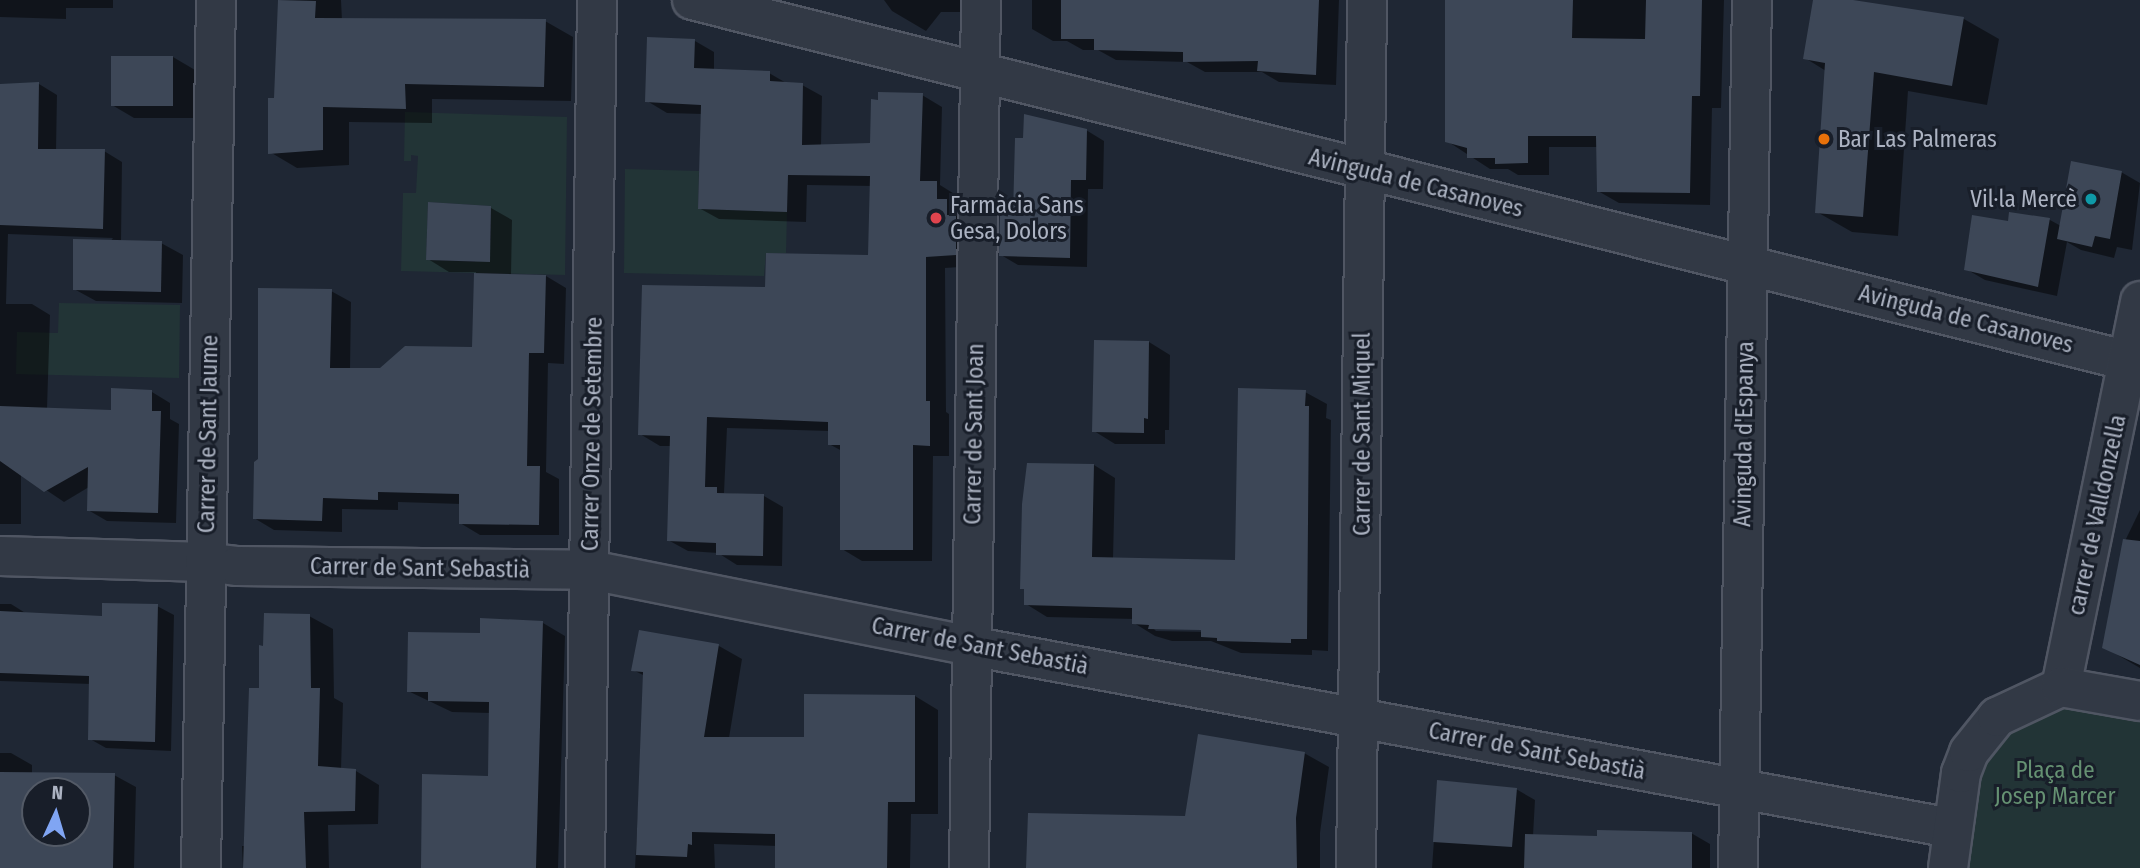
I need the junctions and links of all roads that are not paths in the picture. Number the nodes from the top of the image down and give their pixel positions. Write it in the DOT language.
graph roads {
  1 [pos="216,0"];
  2 [pos="597,0"];
  3 [pos="692,0"];
  4 [pos="981,0"];
  5 [pos="1367,0"];
  6 [pos="1752,0"];
  7 [pos="980,74"];
  8 [pos="1363,171"];
  9 [pos="1746,263"];
  10 [pos="2140,301"];
  11 [pos="2134,363"];
  12 [pos="0,556"];
  13 [pos="205,562"];
  14 [pos="591,570"];
  15 [pos="970,646"];
  16 [pos="2062,687"];
  17 [pos="2140,701"];
  18 [pos="1360,716"];
  19 [pos="1737,789"];
  20 [pos="1951,828"];
  21 [pos="201,868"];
  22 [pos="585,868"];
  23 [pos="969,868"];
  24 [pos="1356,868"];
  25 [pos="1738,868"];
  26 [pos="1948,868"];
  1 -- 13 [label="street, Carrer de Sant Jaume"];
  2 -- 14 [label="street, Carrer Onze de Setembre"];
  3 -- 7 [label="street, Avinguda de Casanoves"];
  4 -- 7 [label="street, Carrer de Sant Joan"];
  5 -- 8 [label="street, Carrer de Sant Miquel"];
  6 -- 9 [label="street, Avinguda d'Espanya"];
  7 -- 8 [label="street, Avinguda de Casanoves"];
  7 -- 15 [label="street, Carrer de Sant Joan"];
  8 -- 9 [label="street, Avinguda de Casanoves"];
  8 -- 18 [label="street, Carrer de Sant Miquel"];
  9 -- 11 [label="street, Avinguda de Casanoves"];
  9 -- 19 [label="street, Avinguda d'Espanya"];
  10 -- 11 [label="street, carrer de Valldonzella"];
  11 -- 16 [label="street, carrer de Valldonzella"];
  12 -- 13 [label="street, Carrer de Sant Sebastià"];
  13 -- 14 [label="street, Carrer de Sant Sebastià"];
  13 -- 21 [label="street, Carrer de Sant Jaume"];
  14 -- 15 [label="street, Carrer de Sant Sebastià"];
  14 -- 22 [label="street, Carrer Onze de Setembre"];
  15 -- 18 [label="street, Carrer de Sant Sebastià"];
  15 -- 23 [label="street, Carrer de Sant Joan"];
  16 -- 17 [label="street"];
  16 -- 20 [label="street"];
  18 -- 19 [label="street, Carrer de Sant Sebastià"];
  18 -- 24 [label="street, Carrer de Sant Miquel"];
  19 -- 20 [label="street, Carrer de Sant Sebastià"];
  19 -- 25 [label="street, Avinguda d'Espanya"];
  20 -- 26 [label="street"];
}
